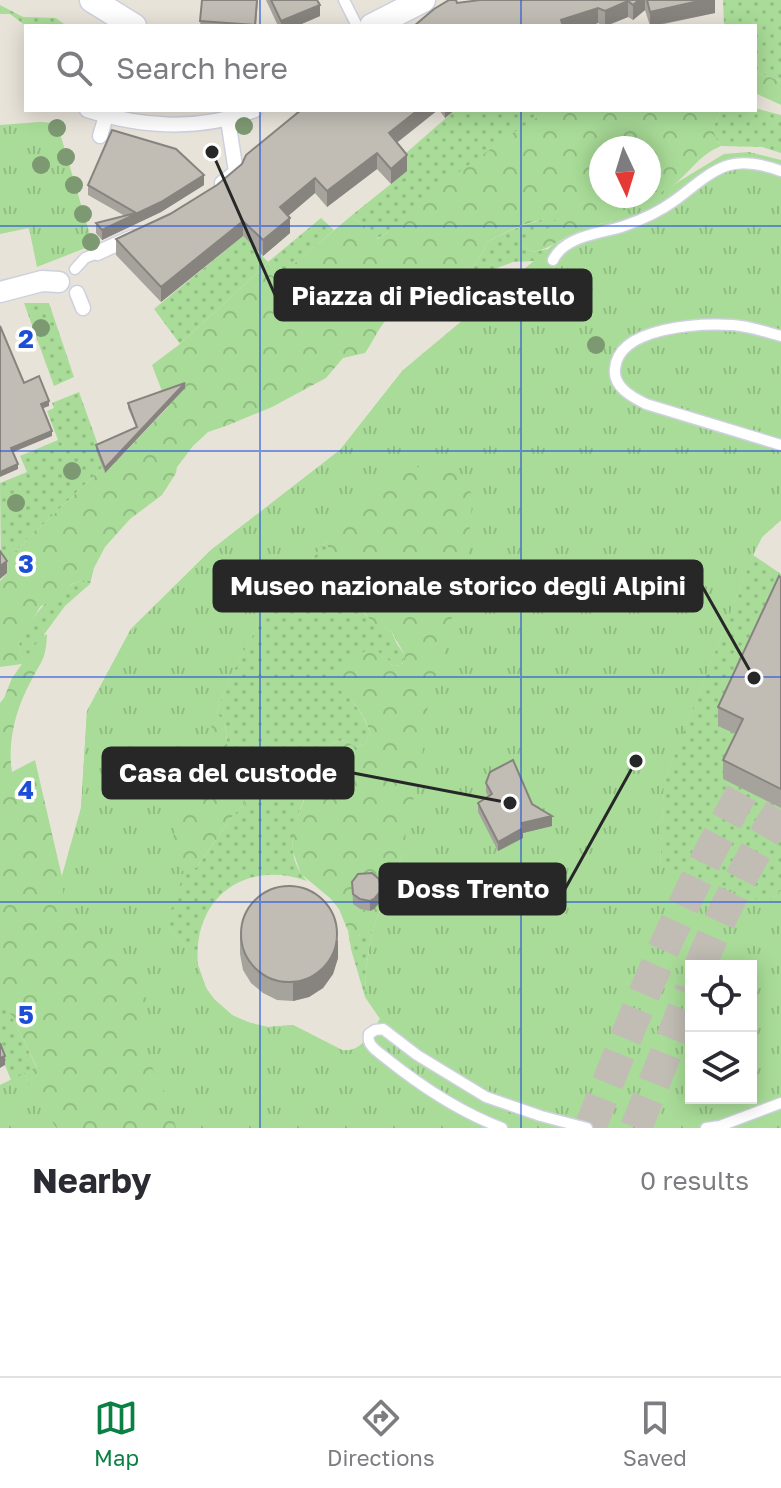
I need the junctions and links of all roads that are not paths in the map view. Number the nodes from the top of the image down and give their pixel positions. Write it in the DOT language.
graph roads {
  1 [pos="92,0"];
  2 [pos="344,0"];
  3 [pos="423,0"];
  4 [pos="131,24"];
  5 [pos="356,24"];
  6 [pos="376,24"];
  7 [pos="93,112"];
  8 [pos="250,112"];
  9 [pos="106,116"];
  10 [pos="228,120"];
  11 [pos="100,136"];
  12 [pos="781,171"];
  13 [pos="211,192"];
  14 [pos="141,233"];
  15 [pos="91,255"];
  16 [pos="553,260"];
  17 [pos="70,281"];
  18 [pos="0,292"];
  19 [pos="83,308"];
  20 [pos="781,336"];
  21 [pos="781,445"];
  22 [pos="781,1103"];
  23 [pos="502,1128"];
  24 [pos="587,1128"];
  25 [pos="706,1128"];
  1 -- 4 [label="street"];
  2 -- 5 [label="lane"];
  3 -- 6 [label="street"];
  7 -- 9 [label="street"];
  8 -- 10 [label="street"];
  9 -- 10 [label="street"];
  9 -- 11 [label="street"];
  10 -- 13 [label="street"];
  12 -- 16 [label="lane"];
  14 -- 15 [label="street"];
  15 -- 17 [label="lane"];
  17 -- 18 [label="street"];
  17 -- 19 [label="street"];
  20 -- 21 [label="lane"];
  22 -- 25 [label="lane"];
  23 -- 24 [label="lane"];
}
